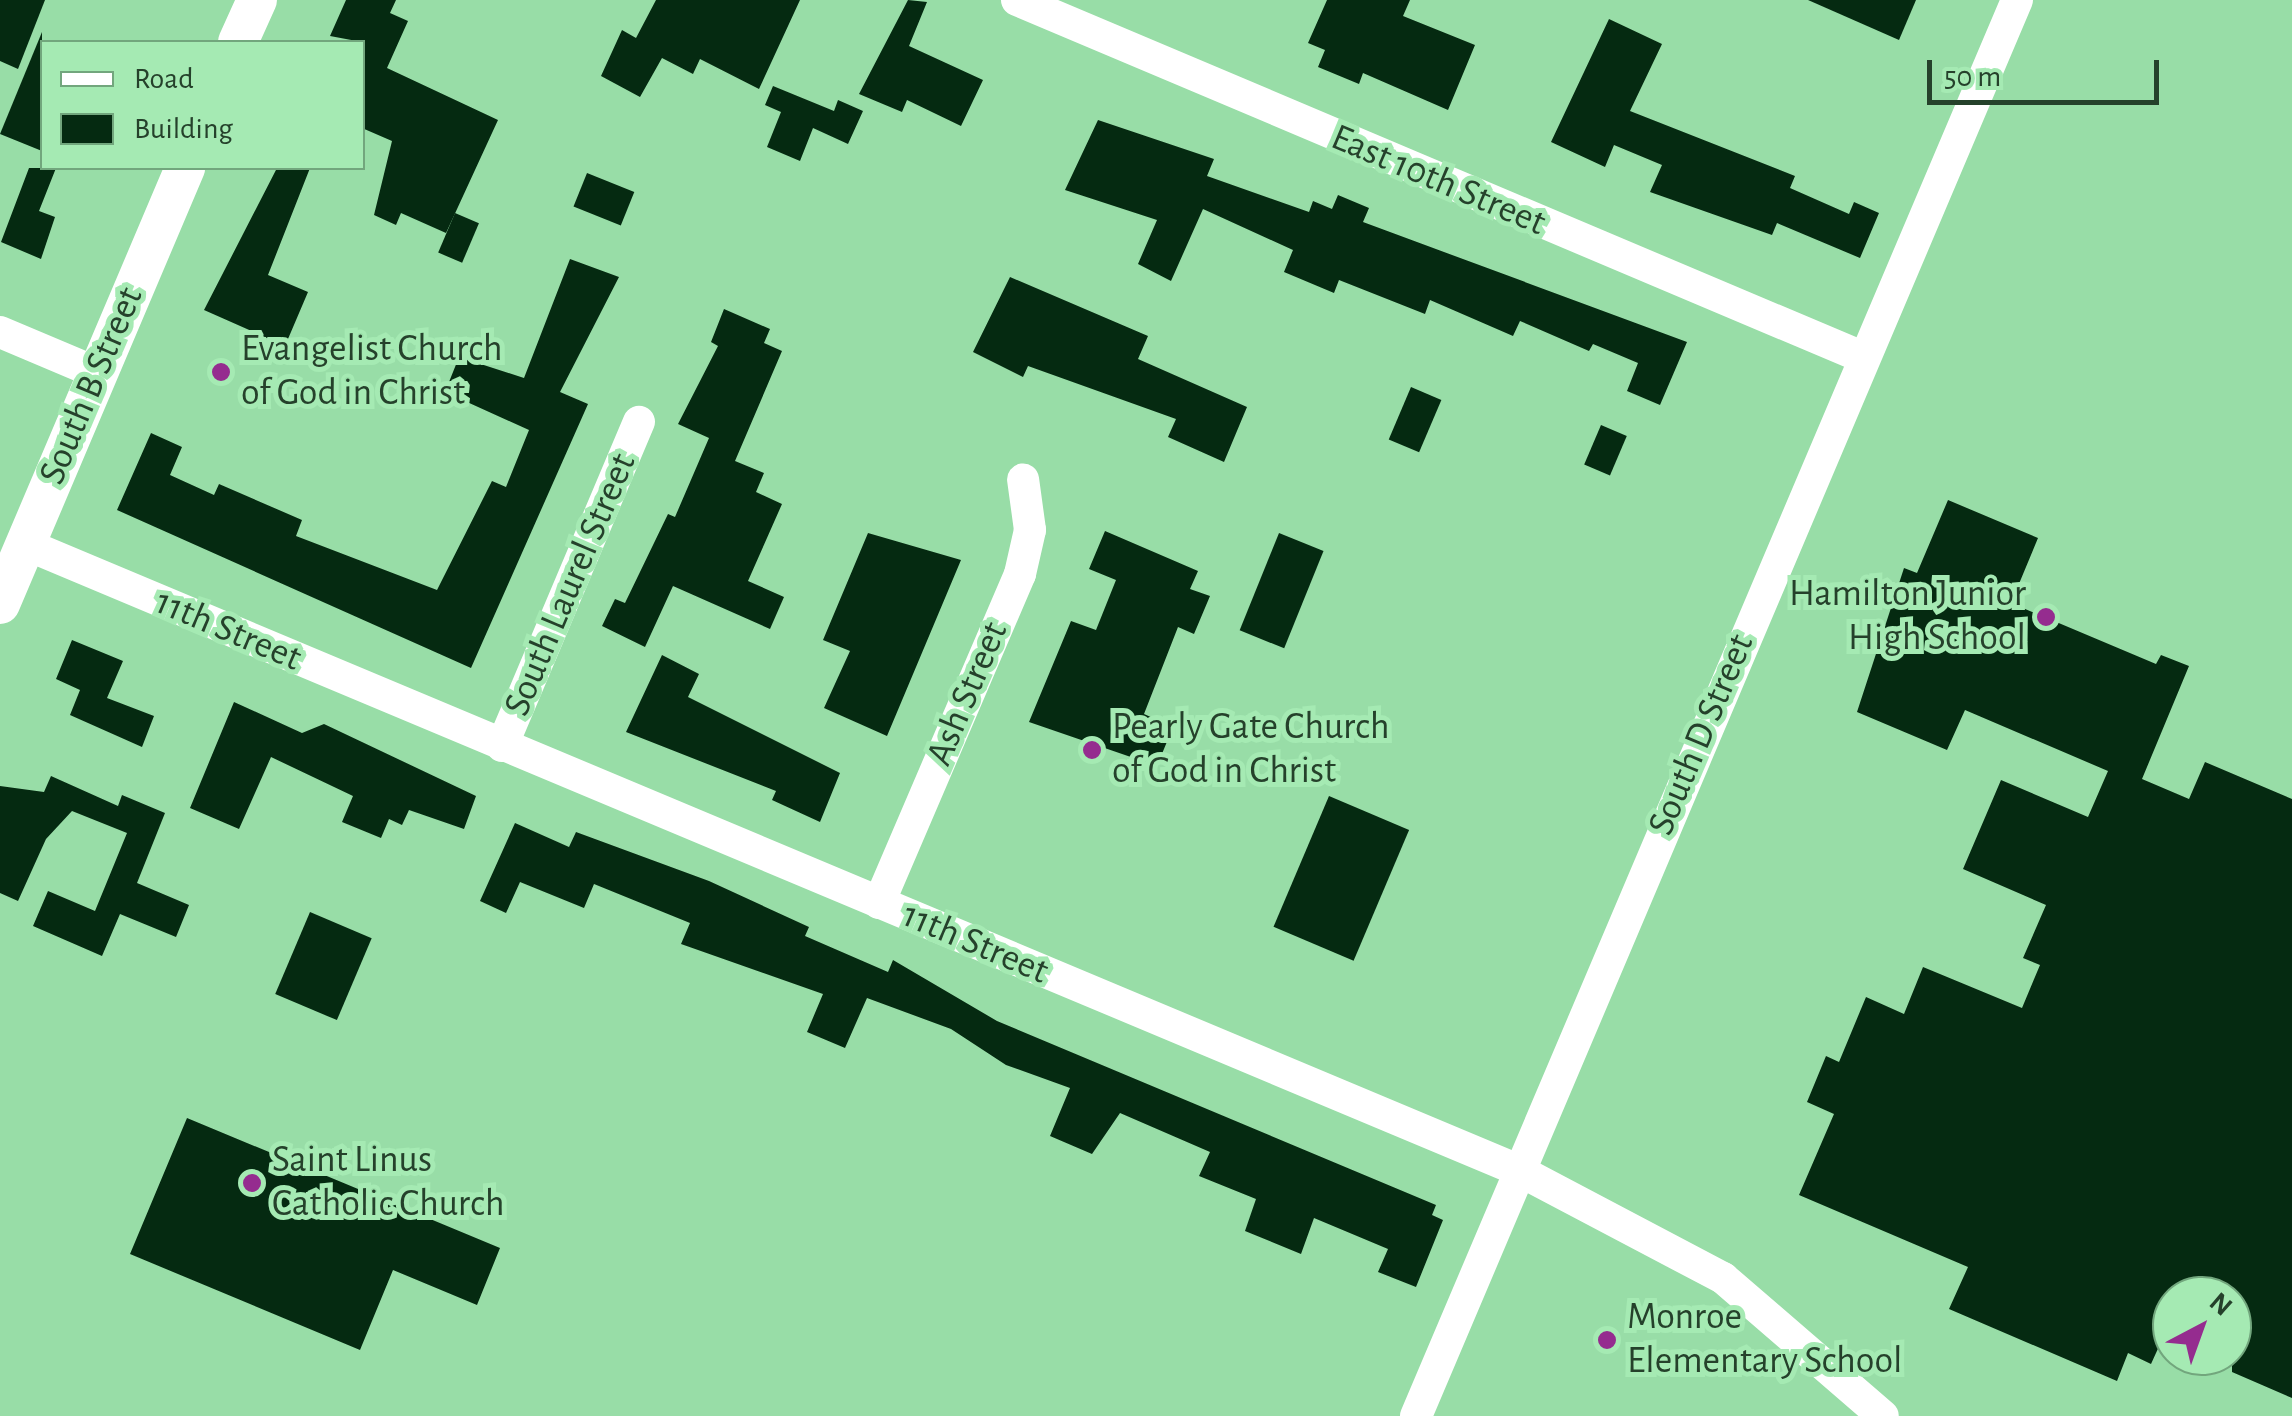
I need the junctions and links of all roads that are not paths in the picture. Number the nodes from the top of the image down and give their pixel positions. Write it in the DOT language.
graph roads {
  1 [pos="256,0"];
  2 [pos="1017,0"];
  3 [pos="2017,0"];
  4 [pos="239,40"];
  5 [pos="184,170"];
  6 [pos="0,332"];
  7 [pos="1862,357"];
  8 [pos="97,372"];
  9 [pos="639,422"];
  10 [pos="1023,479"];
  11 [pos="25,544"];
  12 [pos="0,604"];
  13 [pos="502,746"];
  14 [pos="879,904"];
  15 [pos="1518,1170"];
  16 [pos="1416,1416"];
  17 [pos="1883,1416"];
  1 -- 4 [label="street"];
  2 -- 7 [label="street, East 10th Street"];
  3 -- 7 [label="street, South D Street"];
  5 -- 8 [label="street, South B Street"];
  6 -- 8 [label="street"];
  7 -- 15 [label="street, South D Street"];
  8 -- 11 [label="street, South B Street"];
  9 -- 13 [label="street, South Laurel Street"];
  10 -- 14 [label="street, Ash Street"];
  11 -- 12 [label="street, South B Street"];
  11 -- 13 [label="street, 11th Street"];
  13 -- 14 [label="street, 11th Street"];
  14 -- 15 [label="street, 11th Street"];
  15 -- 16 [label="street, South D Street"];
  15 -- 17 [label="street, 11th Street"];
}
